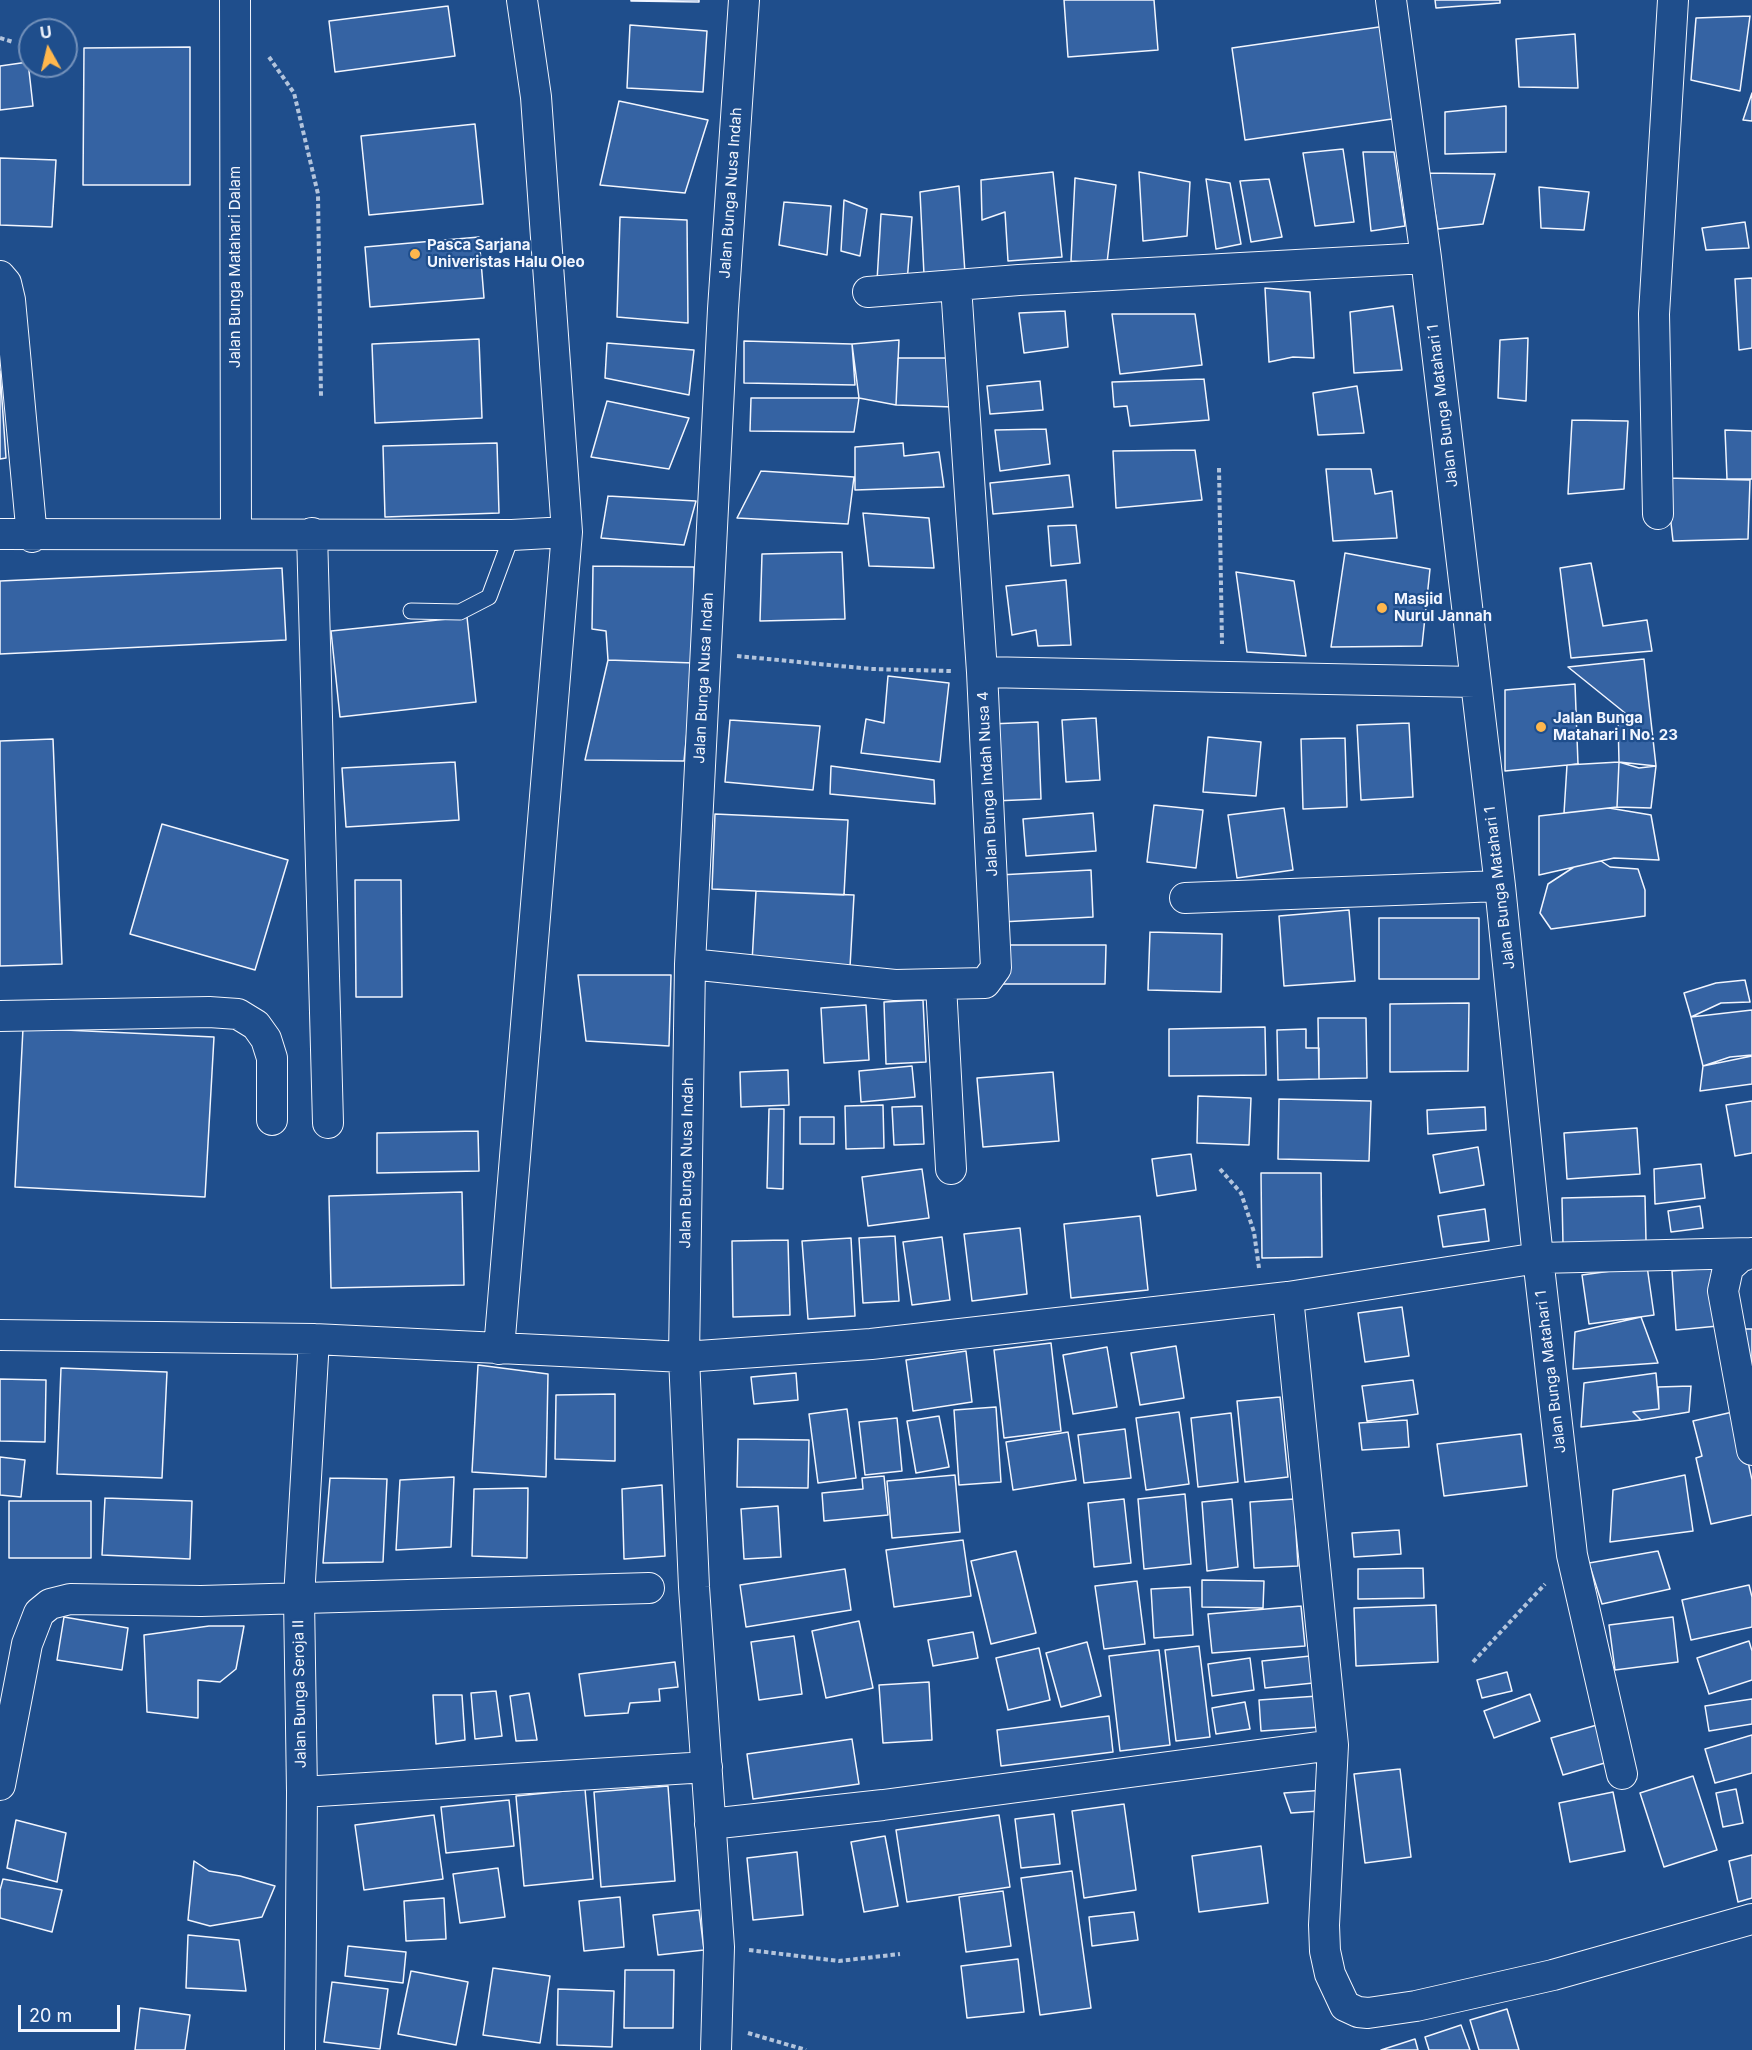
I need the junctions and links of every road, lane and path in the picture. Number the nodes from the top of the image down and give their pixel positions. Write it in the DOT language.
graph roads {
  1 [pos="235,0"];
  2 [pos="522,0"];
  3 [pos="744,0"];
  4 [pos="1391,0"];
  5 [pos="1673,0"];
  6 [pos="0,38"];
  7 [pos="13,42"];
  8 [pos="268,56"];
  9 [pos="1426,258"];
  10 [pos="0,276"];
  11 [pos="956,286"];
  12 [pos="868,292"];
  13 [pos="321,396"];
  14 [pos="1220,468"];
  15 [pos="1658,514"];
  16 [pos="567,532"];
  17 [pos="236,533"];
  18 [pos="312,533"];
  19 [pos="0,534"];
  20 [pos="512,535"];
  21 [pos="32,537"];
  22 [pos="411,611"];
  23 [pos="705,652"];
  24 [pos="982,672"];
  25 [pos="1222,678"];
  26 [pos="1475,682"];
  27 [pos="1500,886"];
  28 [pos="1185,898"];
  29 [pos="690,964"];
  30 [pos="941,985"];
  31 [pos="0,1016"];
  32 [pos="272,1120"];
  33 [pos="328,1122"];
  34 [pos="951,1169"];
  35 [pos="1220,1169"];
  36 [pos="1752,1253"];
  37 [pos="1538,1258"];
  38 [pos="1276,1298"];
  39 [pos="0,1335"];
  40 [pos="314,1339"];
  41 [pos="500,1349"];
  42 [pos="684,1357"];
  43 [pos="1752,1450"];
  44 [pos="1572,1555"];
  45 [pos="649,1588"];
  46 [pos="299,1598"];
  47 [pos="1473,1662"];
  48 [pos="1333,1746"];
  49 [pos="707,1767"];
  50 [pos="1622,1774"];
  51 [pos="0,1785"];
  52 [pos="302,1792"];
  53 [pos="710,1824"];
  54 [pos="1752,1919"];
  55 [pos="719,1947"];
  56 [pos="900,1954"];
  57 [pos="716,2037"];
  58 [pos="300,2050"];
  59 [pos="806,2050"];
  1 -- 17 [label="street, Jalan Bunga Matahari Dalam"];
  2 -- 16 [label="street"];
  3 -- 23 [label="street, Jalan Bunga Nusa Indah"];
  4 -- 9 [label="street, Jalan Bunga Matahari 1"];
  5 -- 15 [label="street"];
  6 -- 7 [label="path"];
  8 -- 13 [label="path"];
  9 -- 11 [label="street"];
  9 -- 26 [label="street, Jalan Bunga Matahari 1"];
  10 -- 21 [label="street"];
  11 -- 12 [label="street"];
  11 -- 24 [label="street, Jalan Bunga Indah Nusa 4"];
  14 -- 25 [label="path"];
  16 -- 20 [label="street"];
  16 -- 41 [label="street"];
  17 -- 18 [label="street"];
  17 -- 21 [label="street"];
  18 -- 20 [label="street"];
  18 -- 33 [label="street"];
  19 -- 21 [label="street"];
  20 -- 22 [label="lane"];
  23 -- 24 [label="path"];
  23 -- 29 [label="street, Jalan Bunga Nusa Indah"];
  24 -- 25 [label="street"];
  24 -- 30 [label="street, Jalan Bunga Indah Nusa 4"];
  25 -- 26 [label="street"];
  26 -- 27 [label="street, Jalan Bunga Matahari 1"];
  27 -- 28 [label="street"];
  27 -- 37 [label="street, Jalan Bunga Matahari 1"];
  29 -- 30 [label="street, Jalan Bunga Indah Nusa 4"];
  29 -- 42 [label="street, Jalan Bunga Nusa Indah"];
  30 -- 34 [label="street"];
  31 -- 32 [label="street"];
  35 -- 38 [label="path"];
  36 -- 37 [label="street"];
  36 -- 43 [label="street"];
  37 -- 38 [label="street"];
  37 -- 44 [label="street, Jalan Bunga Matahari 1"];
  38 -- 42 [label="street"];
  38 -- 48 [label="street"];
  39 -- 40 [label="street"];
  40 -- 41 [label="street"];
  40 -- 46 [label="street, Jalan Bunga Seroja II"];
  41 -- 42 [label="street"];
  42 -- 49 [label="street, Jalan Bunga Nusa Indah"];
  44 -- 47 [label="path"];
  44 -- 50 [label="street, Jalan Bunga Matahari 1"];
  45 -- 46 [label="street"];
  46 -- 51 [label="street"];
  46 -- 52 [label="street, Jalan Bunga Seroja II"];
  48 -- 53 [label="street"];
  48 -- 54 [label="street"];
  49 -- 52 [label="street"];
  49 -- 53 [label="street, Jalan Bunga Nusa Indah"];
  52 -- 58 [label="street, Jalan Bunga Seroja II"];
  53 -- 55 [label="street, Jalan Bunga Nusa Indah"];
  55 -- 56 [label="path"];
  55 -- 57 [label="street, Jalan Bunga Nusa Indah"];
  57 -- 59 [label="path"];
}
